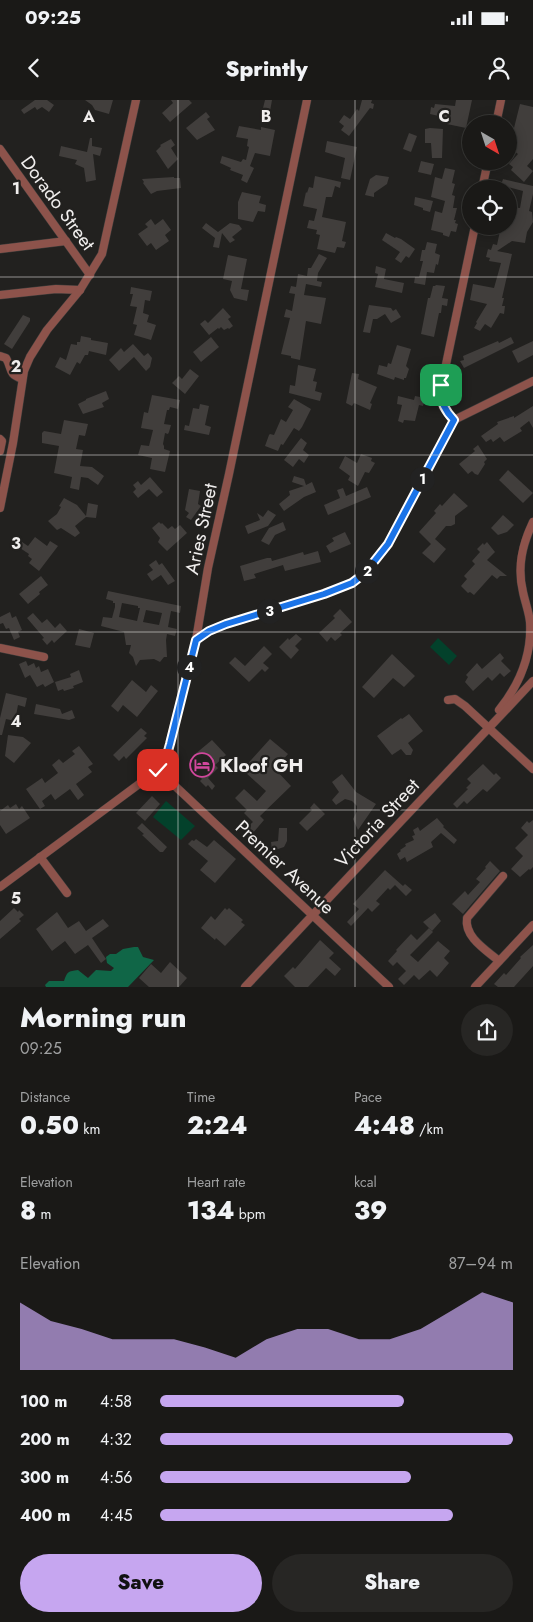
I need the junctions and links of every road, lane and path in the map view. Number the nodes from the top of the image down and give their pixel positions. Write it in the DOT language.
graph roads {
  1 [pos="136,100"];
  2 [pos="307,100"];
  3 [pos="501,100"];
  4 [pos="498,115"];
  5 [pos="0,149"];
  6 [pos="473,235"];
  7 [pos="66,241"];
  8 [pos="0,249"];
  9 [pos="90,275"];
  10 [pos="80,290"];
  11 [pos="0,295"];
  12 [pos="0,356"];
  13 [pos="22,379"];
  14 [pos="533,381"];
  15 [pos="454,420"];
  16 [pos="0,440"];
  17 [pos="0,452"];
  18 [pos="0,508"];
  19 [pos="533,522"];
  20 [pos="196,640"];
  21 [pos="0,648"];
  22 [pos="44,657"];
  23 [pos="533,681"];
  24 [pos="448,700"];
  25 [pos="488,727"];
  26 [pos="533,769"];
  27 [pos="158,770"];
  28 [pos="40,857"];
  29 [pos="503,876"];
  30 [pos="0,886"];
  31 [pos="67,893"];
  32 [pos="312,915"];
  33 [pos="533,925"];
  34 [pos="499,961"];
  35 [pos="245,987"];
  36 [pos="389,987"];
  37 [pos="475,987"];
  1 -- 9 [label="street"];
  2 -- 20 [label="street, Aries Street"];
  3 -- 4 [label="street"];
  5 -- 7 [label="street, Dorado Street"];
  6 -- 15 [label="street"];
  7 -- 8 [label="street"];
  7 -- 9 [label="street, Dorado Street"];
  9 -- 10 [label="street"];
  10 -- 11 [label="street"];
  10 -- 13 [label="street"];
  12 -- 13 [label="street"];
  13 -- 18 [label="street"];
  14 -- 15 [label="street"];
  15 -- 20 [label="street"];
  16 -- 17 [label="street"];
  19 -- 25 [label="street"];
  20 -- 27 [label="street, Aries Street"];
  21 -- 22 [label="street"];
  23 -- 25 [label="street, Victoria Street"];
  24 -- 25 [label="street"];
  25 -- 26 [label="street"];
  25 -- 32 [label="street, Victoria Street"];
  27 -- 28 [label="street, Aries Street"];
  27 -- 32 [label="street, Premier Avenue"];
  28 -- 30 [label="street, Aries Street"];
  28 -- 31 [label="street"];
  29 -- 34 [label="street"];
  32 -- 35 [label="street, Victoria Street"];
  32 -- 36 [label="street, Premier Avenue"];
  33 -- 34 [label="street"];
  34 -- 37 [label="street"];
}
